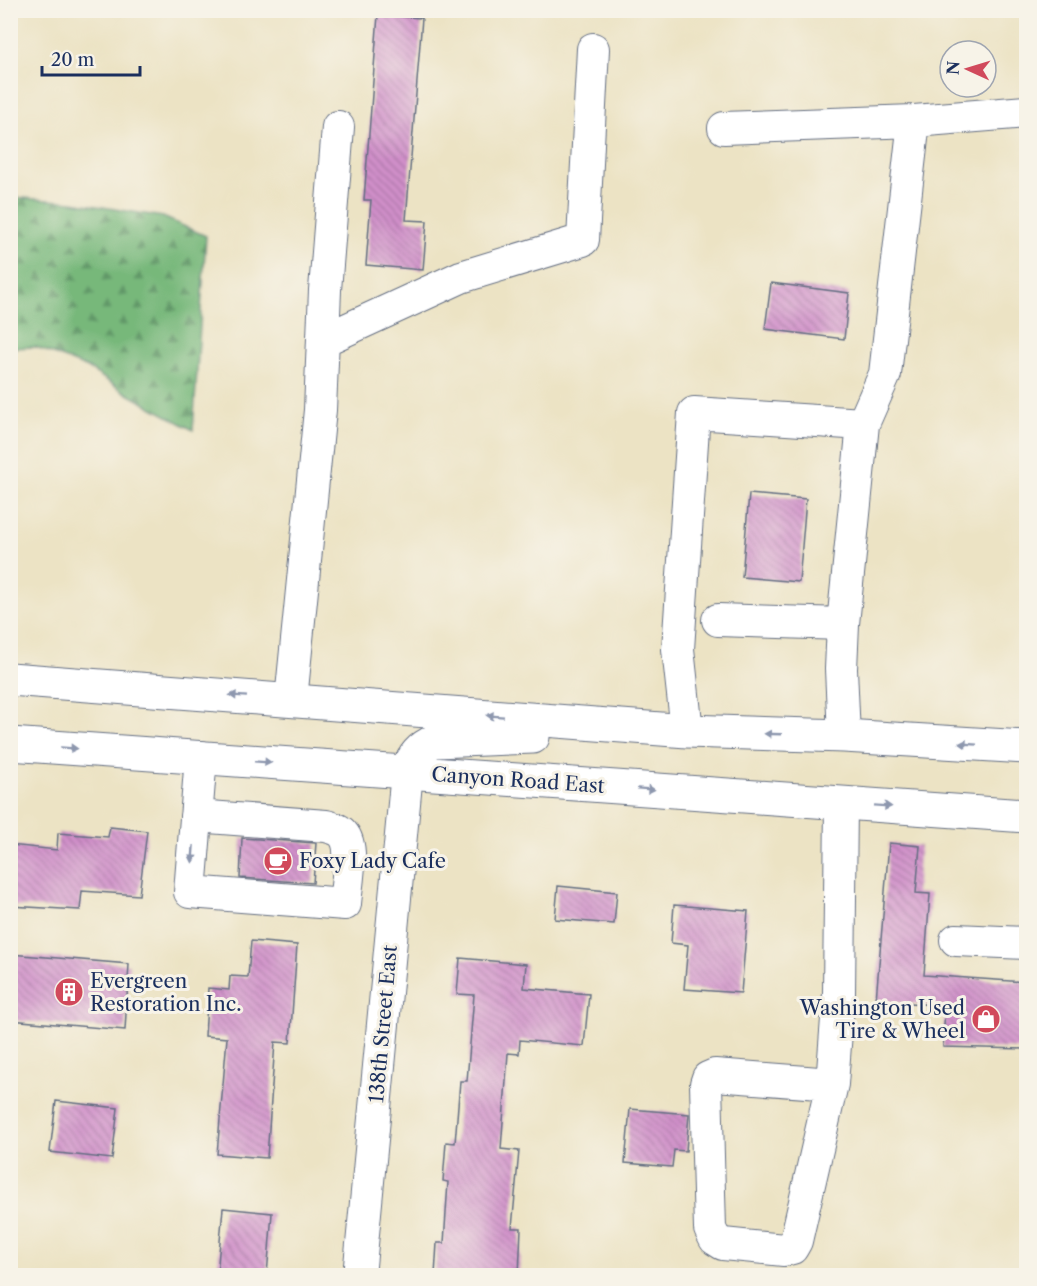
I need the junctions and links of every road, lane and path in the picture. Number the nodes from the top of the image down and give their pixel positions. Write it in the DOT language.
graph roads {
  1 [pos="593,49"];
  2 [pos="1026,112"];
  3 [pos="914,121"];
  4 [pos="338,127"];
  5 [pos="724,128"];
  6 [pos="324,340"];
  7 [pos="863,424"];
  8 [pos="718,620"];
  9 [pos="843,624"];
  10 [pos="10,679"];
  11 [pos="291,700"];
  12 [pos="687,731"];
  13 [pos="844,736"];
  14 [pos="10,744"];
  15 [pos="1026,747"];
  16 [pos="201,757"];
  17 [pos="407,772"];
  18 [pos="841,803"];
  19 [pos="196,816"];
  20 [pos="1026,816"];
  21 [pos="346,888"];
  22 [pos="396,894"];
  23 [pos="956,940"];
  24 [pos="1026,943"];
  25 [pos="832,1084"];
  26 [pos="359,1275"];
  1 -- 6 [label="street"];
  2 -- 3 [label="street"];
  3 -- 5 [label="street"];
  3 -- 7 [label="street"];
  4 -- 6 [label="street"];
  6 -- 11 [label="street"];
  7 -- 9 [label="street"];
  7 -- 12 [label="street"];
  8 -- 9 [label="street"];
  9 -- 13 [label="street"];
  11 -- 10 [label="main road, one-way"];
  12 -- 11 [label="main road, one-way"];
  13 -- 12 [label="main road, one-way"];
  12 -- 17 [label="main road"];
  15 -- 13 [label="main road, one-way"];
  14 -- 16 [label="main road, Canyon Road East, one-way"];
  16 -- 17 [label="main road, Canyon Road East, one-way"];
  16 -- 19 [label="street"];
  17 -- 18 [label="main road, Canyon Road East, one-way"];
  17 -- 22 [label="street, 138th Street East"];
  18 -- 20 [label="main road, Canyon Road East, one-way"];
  18 -- 25 [label="street"];
  19 -- 21 [label="street"];
  19 -- 21 [label="street, one-way"];
  21 -- 22 [label="street"];
  22 -- 26 [label="street, 138th Street East"];
  23 -- 24 [label="street"];
  25 -- 25 [label="street"];
}
